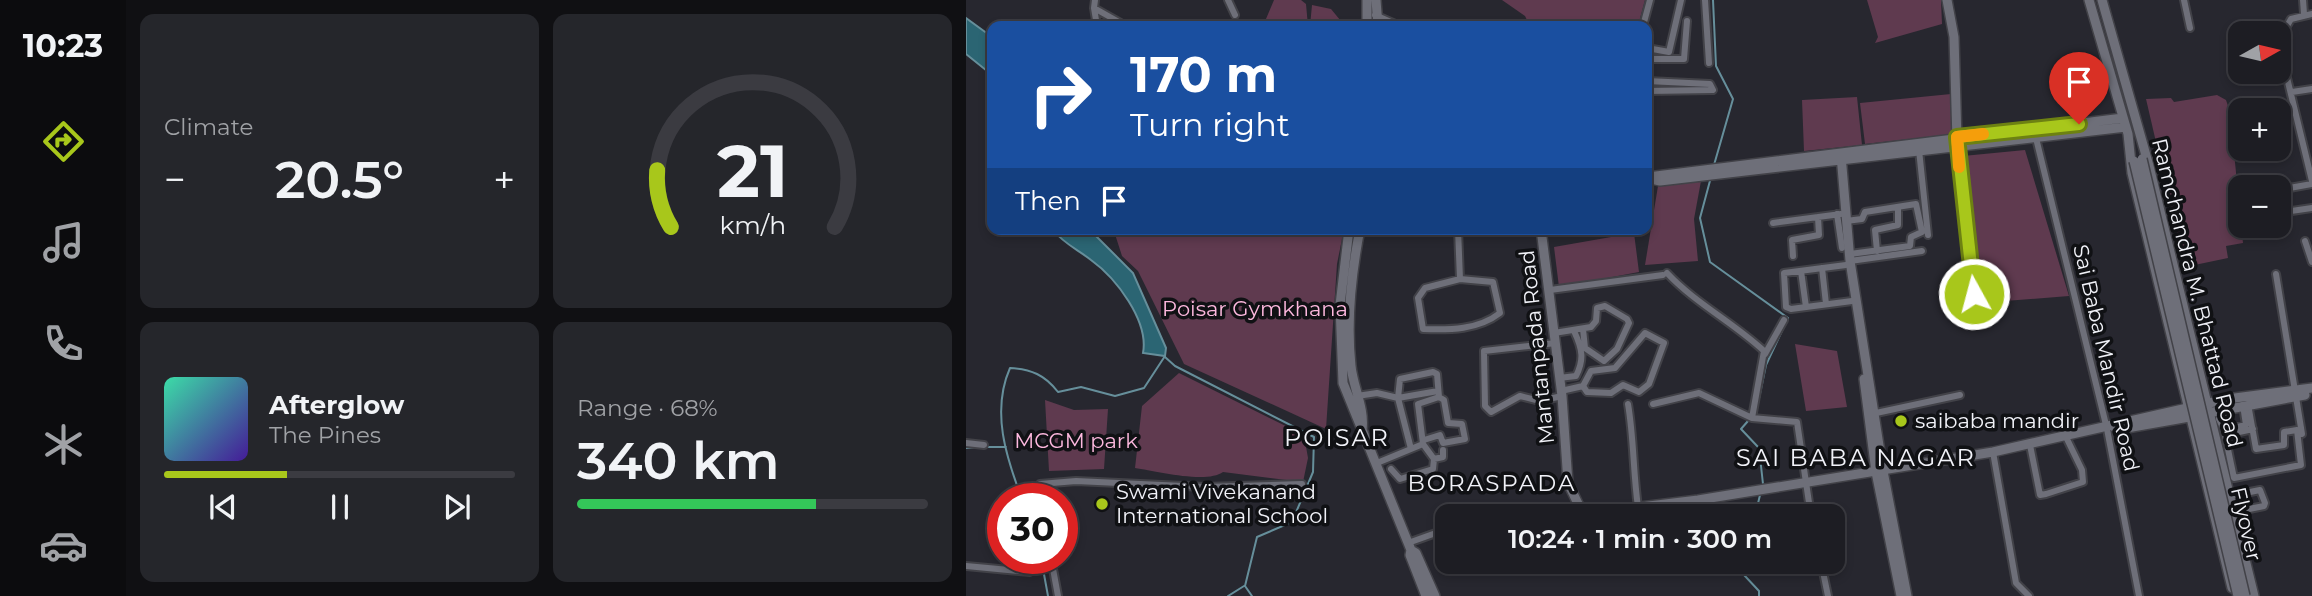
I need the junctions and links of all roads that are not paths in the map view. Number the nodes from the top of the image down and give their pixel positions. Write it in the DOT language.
graph roads {
  1 [pos="1096,0"];
  2 [pos="1228,0"];
  3 [pos="1650,0"];
  4 [pos="1682,0"];
  5 [pos="1705,0"];
  6 [pos="1947,0"];
  7 [pos="2089,0"];
  8 [pos="2102,0"];
  9 [pos="2184,0"];
  10 [pos="2303,0"];
  11 [pos="1094,8"];
  12 [pos="1372,14"];
  13 [pos="2308,14"];
  14 [pos="1235,15"];
  15 [pos="1096,21"];
  16 [pos="1117,21"];
  17 [pos="1388,21"];
  18 [pos="1644,21"];
  19 [pos="1687,21"];
  20 [pos="2190,28"];
  21 [pos="1652,49"];
  22 [pos="1652,59"];
  23 [pos="1709,63"];
  24 [pos="1652,81"];
  25 [pos="2312,89"];
  26 [pos="1652,91"];
  27 [pos="2292,92"];
  28 [pos="2126,126"];
  29 [pos="2138,132"];
  30 [pos="2035,133"];
  31 [pos="1957,141"];
  32 [pos="1919,150"];
  33 [pos="1838,156"];
  34 [pos="2138,160"];
  35 [pos="1652,179"];
  36 [pos="2312,183"];
  37 [pos="2291,187"];
  38 [pos="1898,207"];
  39 [pos="2312,208"];
  40 [pos="2291,211"];
  41 [pos="1841,216"];
  42 [pos="1818,217"];
  43 [pos="1773,223"];
  44 [pos="1348,235"];
  45 [pos="1359,235"];
  46 [pos="1458,235"];
  47 [pos="1542,235"];
  48 [pos="1928,235"];
  49 [pos="2305,241"];
  50 [pos="1877,251"];
  51 [pos="1922,251"];
  52 [pos="1845,254"];
  53 [pos="1793,256"];
  54 [pos="2312,262"];
  55 [pos="1822,268"];
  56 [pos="1801,271"];
  57 [pos="2276,274"];
  58 [pos="1460,279"];
  59 [pos="1550,290"];
  60 [pos="1974,294"];
  61 [pos="1852,301"];
  62 [pos="1826,304"];
  63 [pos="1806,307"];
  64 [pos="1784,320"];
  65 [pos="1583,328"];
  66 [pos="1574,331"];
  67 [pos="1555,333"];
  68 [pos="1556,343"];
  69 [pos="1765,354"];
  70 [pos="1351,362"];
  71 [pos="1340,363"];
  72 [pos="1580,386"];
  73 [pos="1561,388"];
  74 [pos="2312,388"];
  75 [pos="2295,393"];
  76 [pos="1439,394"];
  77 [pos="2312,394"];
  78 [pos="1960,395"];
  79 [pos="1357,396"];
  80 [pos="1398,398"];
  81 [pos="1628,404"];
  82 [pos="1653,404"];
  83 [pos="2246,405"];
  84 [pos="2210,408"];
  85 [pos="2222,412"];
  86 [pos="1876,413"];
  87 [pos="2189,413"];
  88 [pos="1752,418"];
  89 [pos="2110,428"];
  90 [pos="2253,429"];
  91 [pos="1362,430"];
  92 [pos="2067,440"];
  93 [pos="1424,442"];
  94 [pos="966,443"];
  95 [pos="984,445"];
  96 [pos="2031,448"];
  97 [pos="1412,449"];
  98 [pos="2304,449"];
  99 [pos="1443,450"];
  100 [pos="1993,452"];
  101 [pos="1434,459"];
  102 [pos="1377,463"];
  103 [pos="1411,466"];
  104 [pos="1391,469"];
  105 [pos="1880,471"];
  106 [pos="1413,475"];
  107 [pos="1804,482"];
  108 [pos="1058,483"];
  109 [pos="1302,484"];
  110 [pos="2230,496"];
  111 [pos="1577,504"];
  112 [pos="1638,504"];
  113 [pos="1658,504"];
  114 [pos="1809,504"];
  115 [pos="2234,512"];
  116 [pos="1435,534"];
  117 [pos="1409,546"];
  118 [pos="966,566"];
  119 [pos="987,568"];
  120 [pos="1054,574"];
  121 [pos="1823,574"];
  122 [pos="1058,596"];
  123 [pos="1426,596"];
  124 [pos="1434,596"];
  125 [pos="1828,596"];
  126 [pos="1900,596"];
  127 [pos="1907,596"];
  128 [pos="2029,596"];
  129 [pos="2139,596"];
  130 [pos="2236,596"];
  131 [pos="2245,596"];
  132 [pos="2253,596"];
  1 -- 11 [label="street"];
  2 -- 14 [label="street"];
  3 -- 18 [label="street"];
  4 -- 21 [label="street"];
  5 -- 23 [label="street"];
  6 -- 31 [label="main road"];
  7 -- 28 [label="main road, Ramchandra M. Bhattad Road"];
  8 -- 29 [label="main road, Ramchandra M. Bhattad Road"];
  9 -- 20 [label="street"];
  10 -- 13 [label="street"];
  11 -- 15 [label="street"];
  11 -- 16 [label="street"];
  12 -- 17 [label="street"];
  13 -- 27 [label="street"];
  19 -- 22 [label="street"];
  24 -- 26 [label="street"];
  25 -- 27 [label="street"];
  27 -- 36 [label="street"];
  28 -- 30 [label="main road"];
  28 -- 34 [label="main road, Flyover"];
  28 -- 87 [label="main road, Ramchandra M. Bhattad Road"];
  29 -- 34 [label="main road, Flyover"];
  29 -- 84 [label="main road, Ramchandra M. Bhattad Road"];
  30 -- 31 [label="main road"];
  30 -- 89 [label="street, Sai Baba Mandir Road"];
  31 -- 32 [label="main road"];
  31 -- 33 [label="main road"];
  31 -- 60 [label="street"];
  32 -- 33 [label="main road"];
  32 -- 48 [label="street"];
  33 -- 35 [label="main road"];
  33 -- 41 [label="main road"];
  34 -- 130 [label="main road, Flyover, bridge"];
  34 -- 131 [label="main road, Flyover, bridge"];
  36 -- 37 [label="street"];
  38 -- 41 [label="street"];
  38 -- 50 [label="street"];
  38 -- 50 [label="street"];
  39 -- 40 [label="street"];
  41 -- 42 [label="street"];
  41 -- 52 [label="main road"];
  42 -- 43 [label="street"];
  42 -- 53 [label="street"];
  44 -- 71 [label="main road"];
  45 -- 70 [label="main road"];
  46 -- 58 [label="street"];
  47 -- 59 [label="main road, Mantanpada Road"];
  49 -- 54 [label="street"];
  50 -- 52 [label="street"];
  51 -- 52 [label="street"];
  52 -- 55 [label="street"];
  52 -- 61 [label="main road"];
  52 -- 86 [label="main road"];
  55 -- 56 [label="street"];
  55 -- 62 [label="street"];
  56 -- 63 [label="street"];
  56 -- 63 [label="street"];
  57 -- 75 [label="street"];
  58 -- 58 [label="street"];
  59 -- 67 [label="main road, Mantanpada Road"];
  59 -- 69 [label="street"];
  61 -- 62 [label="street"];
  61 -- 105 [label="main road"];
  62 -- 63 [label="street"];
  64 -- 69 [label="street"];
  65 -- 65 [label="street"];
  65 -- 66 [label="street"];
  66 -- 67 [label="street"];
  66 -- 73 [label="street"];
  67 -- 68 [label="main road, Mantanpada Road"];
  68 -- 73 [label="main road, Mantanpada Road"];
  68 -- 73 [label="street"];
  69 -- 88 [label="street"];
  70 -- 71 [label="main road"];
  70 -- 79 [label="main road"];
  71 -- 91 [label="main road"];
  72 -- 72 [label="street"];
  72 -- 73 [label="street"];
  73 -- 111 [label="main road, Mantanpada Road"];
  74 -- 75 [label="main road"];
  75 -- 77 [label="main road"];
  75 -- 83 [label="main road"];
  75 -- 84 [label="main road"];
  75 -- 98 [label="street"];
  76 -- 80 [label="street"];
  76 -- 80 [label="street"];
  76 -- 93 [label="street"];
  76 -- 93 [label="street"];
  78 -- 86 [label="street"];
  79 -- 80 [label="street"];
  79 -- 91 [label="main road"];
  80 -- 97 [label="street"];
  81 -- 112 [label="street"];
  82 -- 88 [label="street"];
  83 -- 84 [label="main road"];
  83 -- 85 [label="street"];
  83 -- 90 [label="street"];
  84 -- 87 [label="main road, Mantanpada Road"];
  84 -- 110 [label="main road, Ramchandra M. Bhattad Road"];
  86 -- 105 [label="main road"];
  87 -- 89 [label="main road, Mantanpada Road"];
  87 -- 130 [label="main road, Ramchandra M. Bhattad Road"];
  88 -- 107 [label="street"];
  89 -- 92 [label="main road, Mantanpada Road"];
  89 -- 129 [label="street, Sai Baba Mandir Road"];
  90 -- 90 [label="street"];
  91 -- 102 [label="main road"];
  92 -- 96 [label="main road, Mantanpada Road"];
  92 -- 96 [label="street"];
  93 -- 97 [label="street"];
  93 -- 101 [label="street"];
  94 -- 95 [label="street"];
  96 -- 100 [label="main road, Mantanpada Road"];
  97 -- 102 [label="street"];
  99 -- 101 [label="street"];
  100 -- 105 [label="main road, Mantanpada Road"];
  100 -- 128 [label="street"];
  101 -- 106 [label="street"];
  102 -- 117 [label="main road"];
  103 -- 106 [label="street"];
  104 -- 106 [label="street"];
  105 -- 107 [label="main road, Mantanpada Road"];
  105 -- 126 [label="main road"];
  105 -- 127 [label="main road"];
  107 -- 113 [label="main road, Mantanpada Road"];
  107 -- 114 [label="street"];
  108 -- 109 [label="street"];
  110 -- 115 [label="main road, Ramchandra M. Bhattad Road"];
  110 -- 115 [label="street"];
  115 -- 132 [label="main road, Ramchandra M. Bhattad Road"];
  116 -- 117 [label="street"];
  117 -- 123 [label="main road"];
  117 -- 124 [label="main road"];
  118 -- 119 [label="street"];
  120 -- 122 [label="street"];
  121 -- 125 [label="street"];
}
